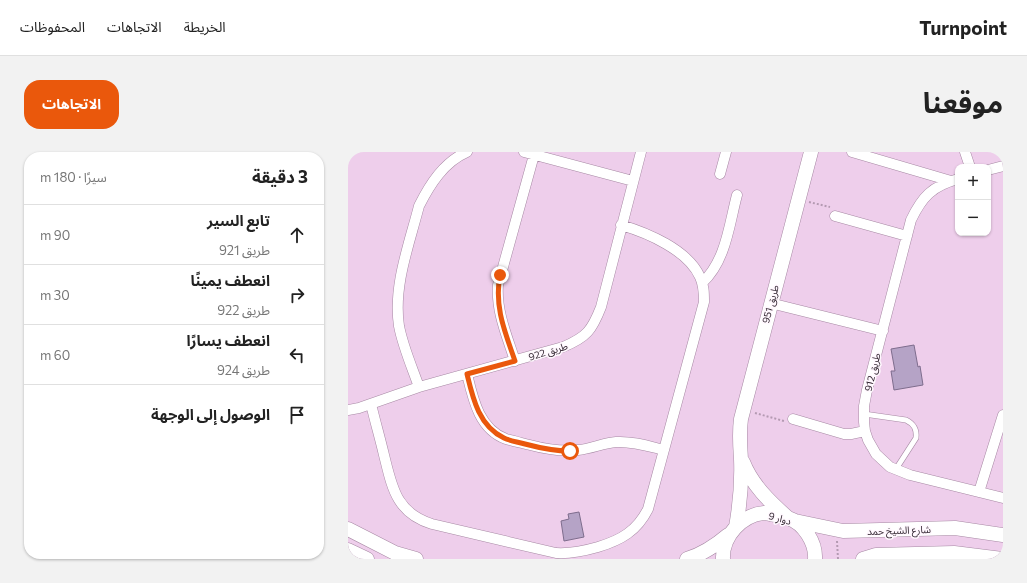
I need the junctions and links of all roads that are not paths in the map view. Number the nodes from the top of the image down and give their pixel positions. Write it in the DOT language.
graph roads {
  1 [pos="467,152"];
  2 [pos="524,152"];
  3 [pos="641,152"];
  4 [pos="726,152"];
  5 [pos="811,152"];
  6 [pos="852,152"];
  7 [pos="965,152"];
  8 [pos="534,155"];
  9 [pos="969,164"];
  10 [pos="1003,166"];
  11 [pos="991,169"];
  12 [pos="720,174"];
  13 [pos="954,180"];
  14 [pos="633,181"];
  15 [pos="737,195"];
  16 [pos="834,216"];
  17 [pos="621,225"];
  18 [pos="907,236"];
  19 [pos="702,283"];
  20 [pos="770,303"];
  21 [pos="883,331"];
  22 [pos="515,361"];
  23 [pos="467,374"];
  24 [pos="419,387"];
  25 [pos="371,404"];
  26 [pos="348,410"];
  27 [pos="864,414"];
  28 [pos="1003,415"];
  29 [pos="793,419"];
  30 [pos="865,431"];
  31 [pos="664,450"];
  32 [pos="741,458"];
  33 [pos="896,469"];
  34 [pos="979,492"];
  35 [pos="1003,498"];
  36 [pos="792,519"];
  37 [pos="348,529"];
  38 [pos="734,529"];
  39 [pos="1003,535"];
  40 [pos="348,550"];
  41 [pos="367,559"];
  42 [pos="416,559"];
  43 [pos="687,559"];
  44 [pos="722,559"];
  45 [pos="815,559"];
  46 [pos="863,559"];
  47 [pos="1003,559"];
  1 -- 24 [label="street"];
  2 -- 8 [label="street"];
  3 -- 14 [label="street, طريق 922"];
  4 -- 12 [label="street"];
  5 -- 20 [label="street, طريق 951"];
  6 -- 13 [label="street"];
  7 -- 9 [label="street"];
  8 -- 14 [label="street"];
  8 -- 22 [label="street"];
  10 -- 11 [label="street"];
  13 -- 18 [label="street, طريق 912"];
  14 -- 17 [label="street, طريق 922"];
  15 -- 19 [label="street"];
  16 -- 18 [label="street"];
  17 -- 19 [label="street"];
  17 -- 22 [label="street, طريق 922"];
  18 -- 21 [label="street, طريق 912"];
  19 -- 31 [label="street"];
  20 -- 21 [label="street"];
  20 -- 32 [label="street, طريق 951"];
  21 -- 27 [label="street, طريق 912"];
  22 -- 23 [label="street, طريق 922"];
  23 -- 24 [label="street, طريق 922"];
  23 -- 31 [label="street"];
  24 -- 25 [label="street, طريق 922"];
  25 -- 26 [label="street, طريق 922"];
  25 -- 31 [label="street"];
  27 -- 30 [label="street, طريق 912"];
  27 -- 33 [label="lane"];
  28 -- 34 [label="street"];
  29 -- 30 [label="street"];
  30 -- 33 [label="street, طريق 912"];
  32 -- 36 [label="street, طريق 951"];
  32 -- 38 [label="street, طريق 951"];
  33 -- 34 [label="street, طريق 912"];
  34 -- 35 [label="street, طريق 912"];
  36 -- 38 [label="street, دوار 9"];
  36 -- 39 [label="street, شارع الشيخ حمد"];
  36 -- 45 [label="street, دوار 9"];
  37 -- 42 [label="street"];
  38 -- 43 [label="street"];
  38 -- 44 [label="street"];
  40 -- 41 [label="street"];
  46 -- 47 [label="street"];
}
